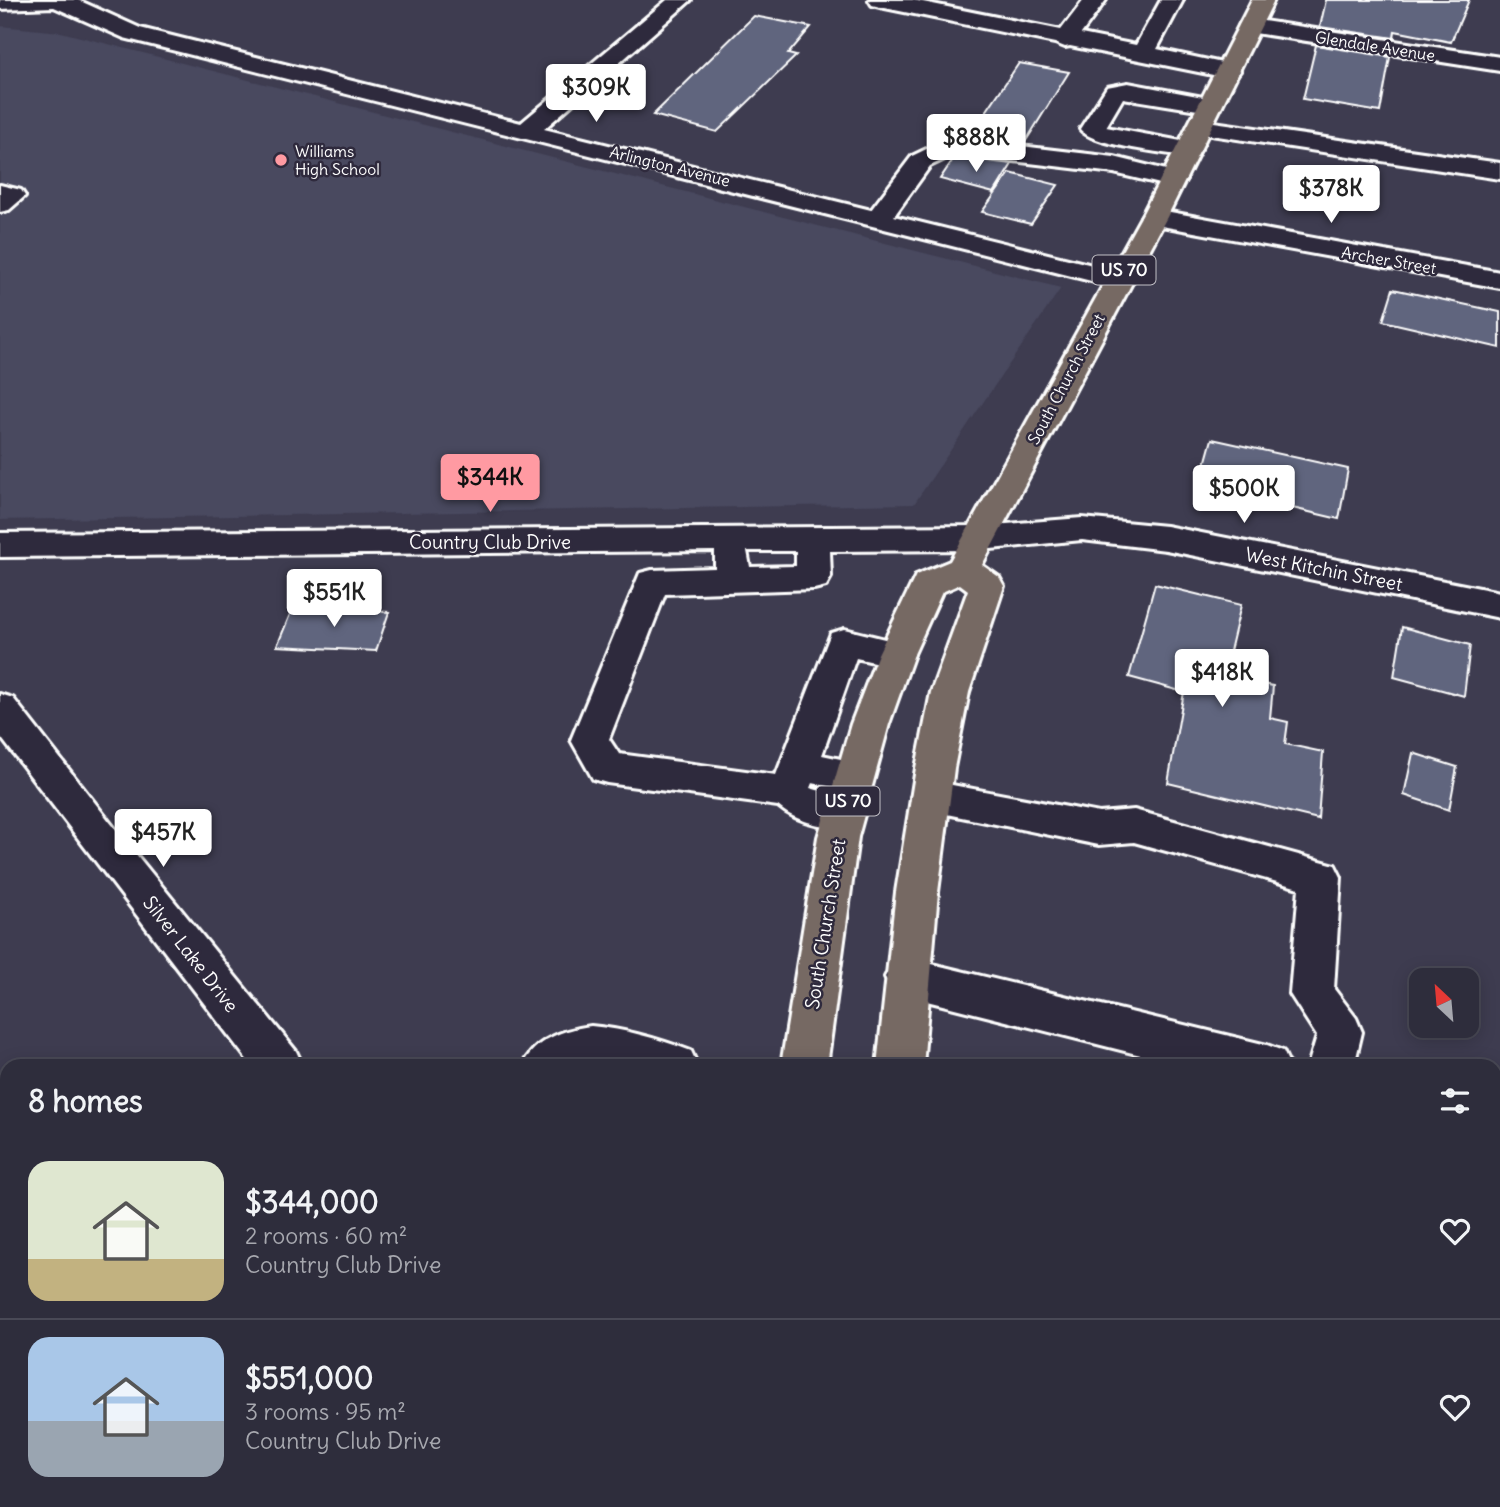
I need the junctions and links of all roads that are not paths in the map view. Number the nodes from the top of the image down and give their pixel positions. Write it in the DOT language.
graph roads {
  1 [pos="680,0"];
  2 [pos="880,0"];
  3 [pos="1095,0"];
  4 [pos="1171,0"];
  5 [pos="1263,0"];
  6 [pos="64,1"];
  7 [pos="0,2"];
  8 [pos="24,2"];
  9 [pos="0,19"];
  10 [pos="1250,26"];
  11 [pos="1065,40"];
  12 [pos="1142,55"];
  13 [pos="1500,64"];
  14 [pos="1227,71"];
  15 [pos="1199,127"];
  16 [pos="527,131"];
  17 [pos="1500,171"];
  18 [pos="1173,179"];
  19 [pos="0,193"];
  20 [pos="0,204"];
  21 [pos="1154,217"];
  22 [pos="878,218"];
  23 [pos="1119,280"];
  24 [pos="1500,280"];
  25 [pos="812,539"];
  26 [pos="654,540"];
  27 [pos="730,540"];
  28 [pos="0,545"];
  29 [pos="972,554"];
  30 [pos="734,580"];
  31 [pos="652,582"];
  32 [pos="1500,605"];
  33 [pos="896,654"];
  34 [pos="0,708"];
  35 [pos="855,776"];
  36 [pos="795,779"];
  37 [pos="931,797"];
  38 [pos="845,813"];
  39 [pos="907,977"];
  40 [pos="274,1059"];
  41 [pos="552,1059"];
  42 [pos="650,1059"];
  43 [pos="805,1059"];
  44 [pos="901,1059"];
  45 [pos="1238,1059"];
  46 [pos="1333,1059"];
  1 -- 16 [label="street"];
  2 -- 11 [label="street"];
  3 -- 11 [label="street"];
  4 -- 12 [label="street"];
  5 -- 10 [label="main road, South Church Street / US 70"];
  6 -- 8 [label="street"];
  6 -- 16 [label="street, Arlington Avenue"];
  7 -- 8 [label="street"];
  8 -- 9 [label="street"];
  10 -- 13 [label="street, Glendale Avenue"];
  10 -- 14 [label="main road, South Church Street / US 70"];
  11 -- 12 [label="street"];
  12 -- 14 [label="street"];
  14 -- 15 [label="main road, South Church Street / US 70"];
  15 -- 17 [label="street"];
  15 -- 18 [label="main road, South Church Street / US 70"];
  16 -- 22 [label="street, Arlington Avenue"];
  18 -- 21 [label="main road, South Church Street / US 70"];
  18 -- 22 [label="street"];
  19 -- 20 [label="street"];
  21 -- 23 [label="main road, South Church Street / US 70"];
  21 -- 24 [label="street, Archer Street"];
  22 -- 23 [label="street, Arlington Avenue"];
  23 -- 29 [label="main road, South Church Street / US 70"];
  25 -- 27 [label="street, Country Club Drive"];
  25 -- 29 [label="street, Country Club Drive"];
  25 -- 30 [label="street"];
  26 -- 27 [label="street, Country Club Drive"];
  26 -- 28 [label="street, Country Club Drive"];
  26 -- 31 [label="street"];
  27 -- 30 [label="street"];
  29 -- 32 [label="street, West Kitchin Street"];
  29 -- 33 [label="main road, South Church Street / US 70"];
  29 -- 37 [label="main road"];
  30 -- 31 [label="street"];
  31 -- 36 [label="street"];
  33 -- 35 [label="main road, South Church Street / US 70"];
  33 -- 36 [label="street"];
  34 -- 40 [label="street, Silver Lake Drive"];
  35 -- 36 [label="street"];
  35 -- 38 [label="main road, South Church Street / US 70"];
  36 -- 38 [label="street"];
  37 -- 39 [label="main road"];
  37 -- 46 [label="street"];
  38 -- 43 [label="main road, South Church Street / US 70"];
  39 -- 44 [label="main road"];
  39 -- 45 [label="street"];
  41 -- 42 [label="street"];
}
